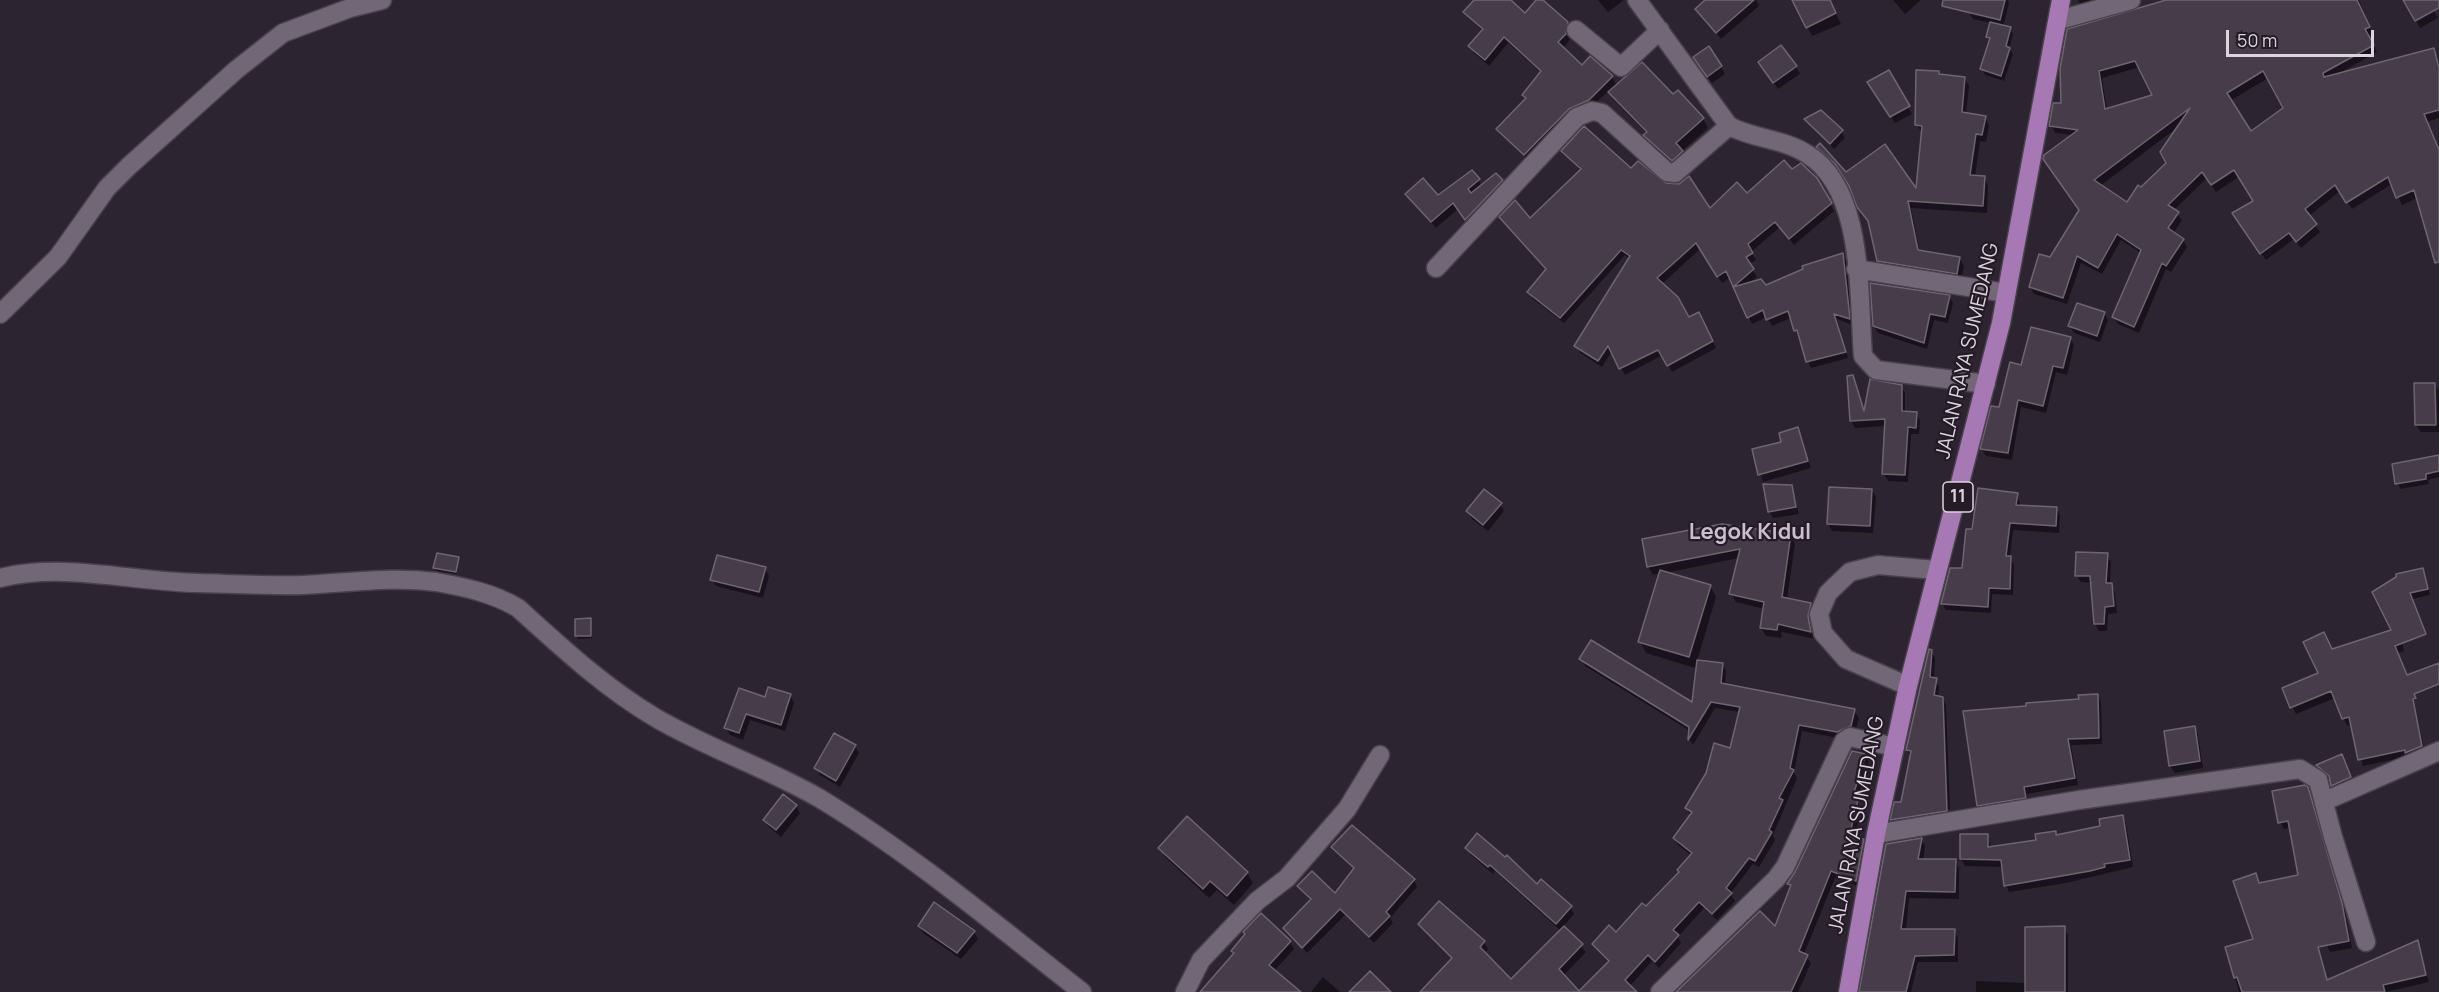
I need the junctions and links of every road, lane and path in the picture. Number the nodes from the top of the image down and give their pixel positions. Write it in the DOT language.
graph roads {
  1 [pos="382,0"];
  2 [pos="1637,0"];
  3 [pos="2061,0"];
  4 [pos="2131,0"];
  5 [pos="2058,20"];
  6 [pos="1576,30"];
  7 [pos="1660,30"];
  8 [pos="1729,126"];
  9 [pos="1436,268"];
  10 [pos="1856,269"];
  11 [pos="2006,293"];
  12 [pos="0,314"];
  13 [pos="1986,384"];
  14 [pos="1936,570"];
  15 [pos="0,578"];
  16 [pos="1908,686"];
  17 [pos="1895,747"];
  18 [pos="2439,752"];
  19 [pos="1380,755"];
  20 [pos="2325,801"];
  21 [pos="1876,834"];
  22 [pos="2366,942"];
  23 [pos="1082,992"];
  24 [pos="1185,992"];
  25 [pos="1660,992"];
  26 [pos="1848,992"];
  1 -- 12 [label="street"];
  2 -- 7 [label="street"];
  3 -- 5 [label="highway, JALAN RAYA SUMEDANG / 11"];
  4 -- 5 [label="street"];
  5 -- 11 [label="highway, JALAN RAYA SUMEDANG / 11"];
  6 -- 7 [label="street"];
  7 -- 8 [label="street"];
  8 -- 9 [label="street"];
  8 -- 10 [label="street"];
  10 -- 11 [label="street"];
  10 -- 13 [label="street"];
  11 -- 13 [label="highway, JALAN RAYA SUMEDANG / 11"];
  13 -- 14 [label="highway, JALAN RAYA SUMEDANG / 11"];
  14 -- 16 [label="highway, JALAN RAYA SUMEDANG / 11"];
  14 -- 16 [label="street"];
  15 -- 23 [label="street"];
  16 -- 17 [label="highway, JALAN RAYA SUMEDANG / 11"];
  17 -- 21 [label="highway, JALAN RAYA SUMEDANG / 11"];
  17 -- 25 [label="street"];
  18 -- 20 [label="street"];
  19 -- 24 [label="street"];
  20 -- 21 [label="street"];
  20 -- 22 [label="street"];
  21 -- 26 [label="highway, JALAN RAYA SUMEDANG / 11"];
}
